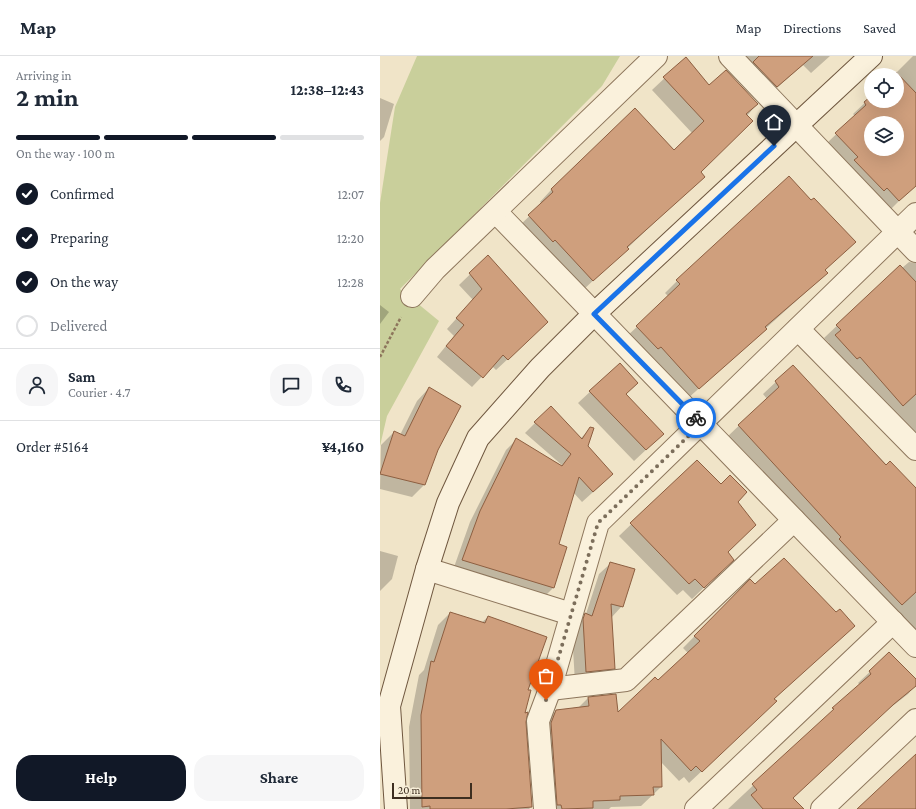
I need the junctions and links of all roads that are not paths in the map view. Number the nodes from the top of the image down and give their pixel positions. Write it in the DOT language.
graph roads {
  1 [pos="656,56"];
  2 [pos="730,56"];
  3 [pos="871,56"];
  4 [pos="796,125"];
  5 [pos="496,212"];
  6 [pos="916,214"];
  7 [pos="897,231"];
  8 [pos="916,251"];
  9 [pos="412,296"];
  10 [pos="594,314"];
  11 [pos="798,329"];
  12 [pos="701,424"];
  13 [pos="916,449"];
  14 [pos="794,520"];
  15 [pos="427,569"];
  16 [pos="571,614"];
  17 [pos="893,622"];
  18 [pos="916,646"];
  19 [pos="550,689"];
  20 [pos="384,705"];
  21 [pos="916,720"];
  22 [pos="396,809"];
  23 [pos="545,809"];
  24 [pos="696,809"];
  25 [pos="822,809"];
  1 -- 5 [label="street"];
  2 -- 4 [label="street"];
  3 -- 4 [label="street"];
  4 -- 7 [label="street"];
  4 -- 10 [label="street"];
  5 -- 9 [label="street"];
  5 -- 10 [label="street"];
  6 -- 7 [label="street"];
  7 -- 8 [label="street"];
  7 -- 11 [label="street"];
  10 -- 12 [label="street"];
  10 -- 15 [label="street"];
  11 -- 12 [label="street"];
  11 -- 13 [label="street"];
  12 -- 14 [label="street"];
  12 -- 16 [label="street"];
  14 -- 17 [label="street"];
  14 -- 19 [label="street"];
  15 -- 16 [label="street"];
  15 -- 20 [label="street"];
  16 -- 19 [label="street"];
  17 -- 18 [label="street"];
  17 -- 24 [label="street"];
  19 -- 23 [label="street"];
  20 -- 22 [label="street"];
  21 -- 25 [label="street"];
}
